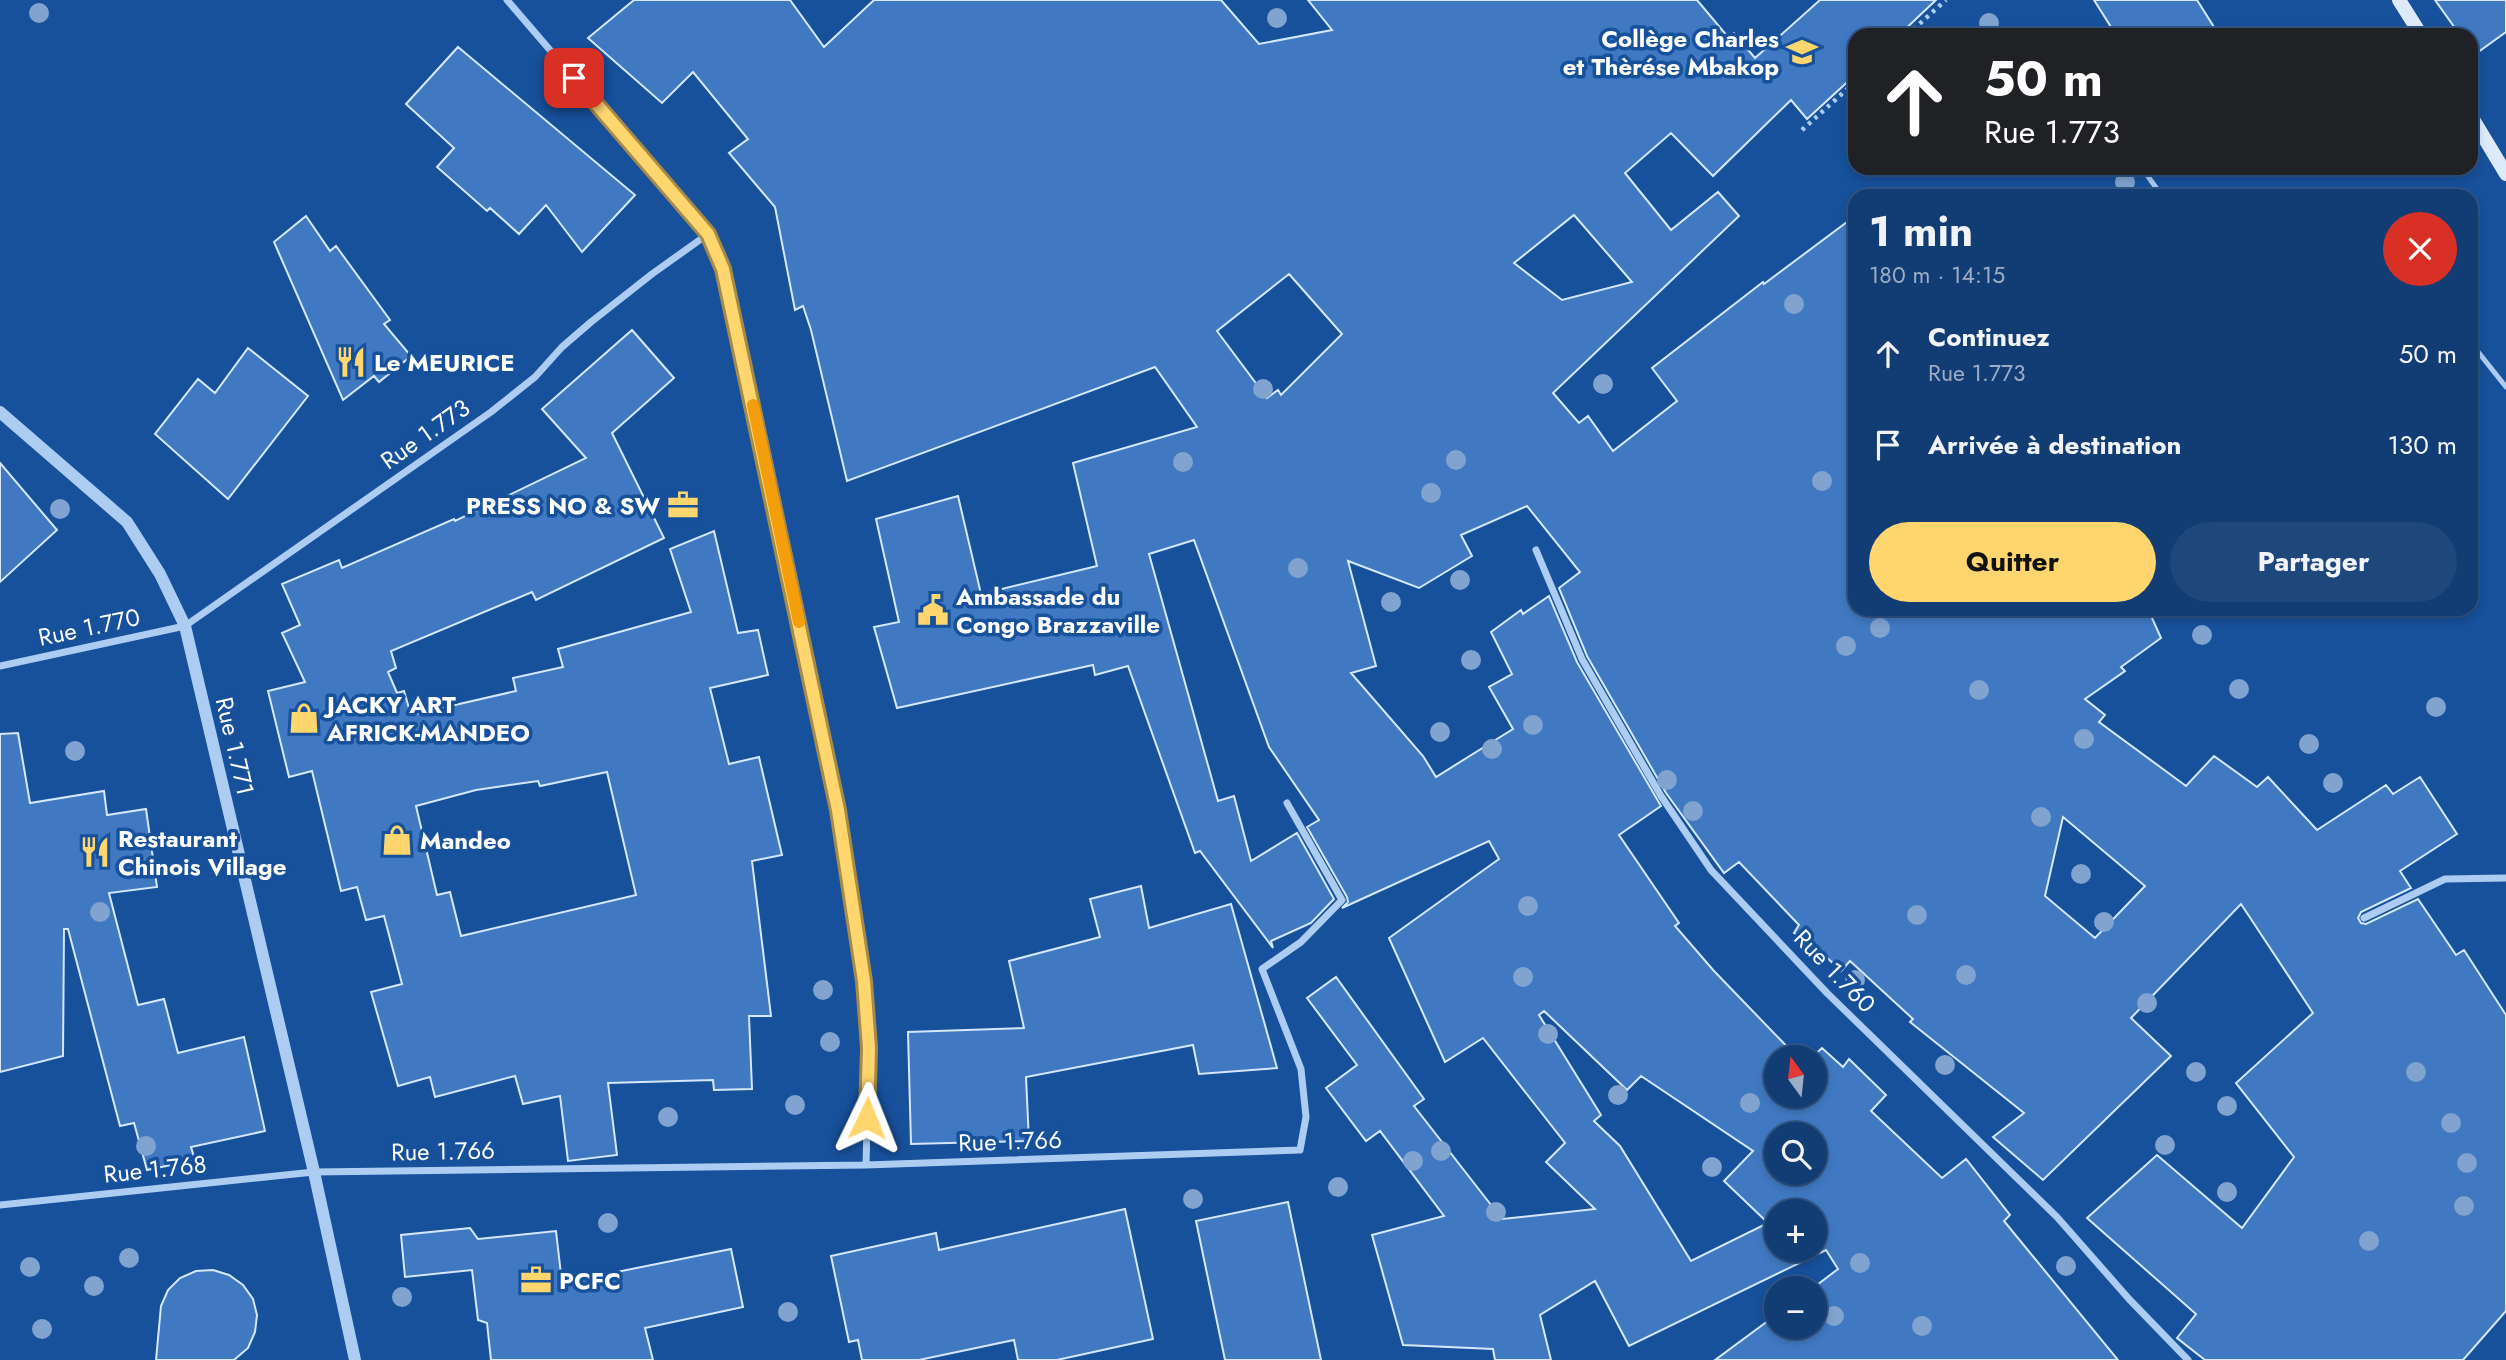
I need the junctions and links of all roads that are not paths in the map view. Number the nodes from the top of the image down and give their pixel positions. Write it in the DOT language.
graph roads {
  1 [pos="507,0"];
  2 [pos="2399,0"];
  3 [pos="2417,28"];
  4 [pos="2478,128"];
  5 [pos="2506,174"];
  6 [pos="708,234"];
  7 [pos="2478,353"];
  8 [pos="2506,387"];
  9 [pos="0,412"];
  10 [pos="1536,550"];
  11 [pos="185,626"];
  12 [pos="0,666"];
  13 [pos="1287,803"];
  14 [pos="2506,878"];
  15 [pos="2364,918"];
  16 [pos="866,1165"];
  17 [pos="314,1172"];
  18 [pos="0,1205"];
  19 [pos="355,1360"];
  20 [pos="2188,1360"];
  1 -- 6 [label="street"];
  2 -- 3 [label="main road"];
  4 -- 5 [label="main road"];
  6 -- 11 [label="street, Rue 1.773"];
  6 -- 16 [label="street"];
  7 -- 8 [label="lane"];
  9 -- 11 [label="street, Rue 1.771"];
  10 -- 20 [label="street, Rue 1.760"];
  11 -- 12 [label="street, Rue 1.770"];
  11 -- 17 [label="street, Rue 1.771"];
  13 -- 16 [label="street, Rue 1.766"];
  14 -- 15 [label="street"];
  16 -- 17 [label="street, Rue 1.766"];
  17 -- 18 [label="street, Rue 1.768"];
  17 -- 19 [label="street, Rue 1.771"];
}
